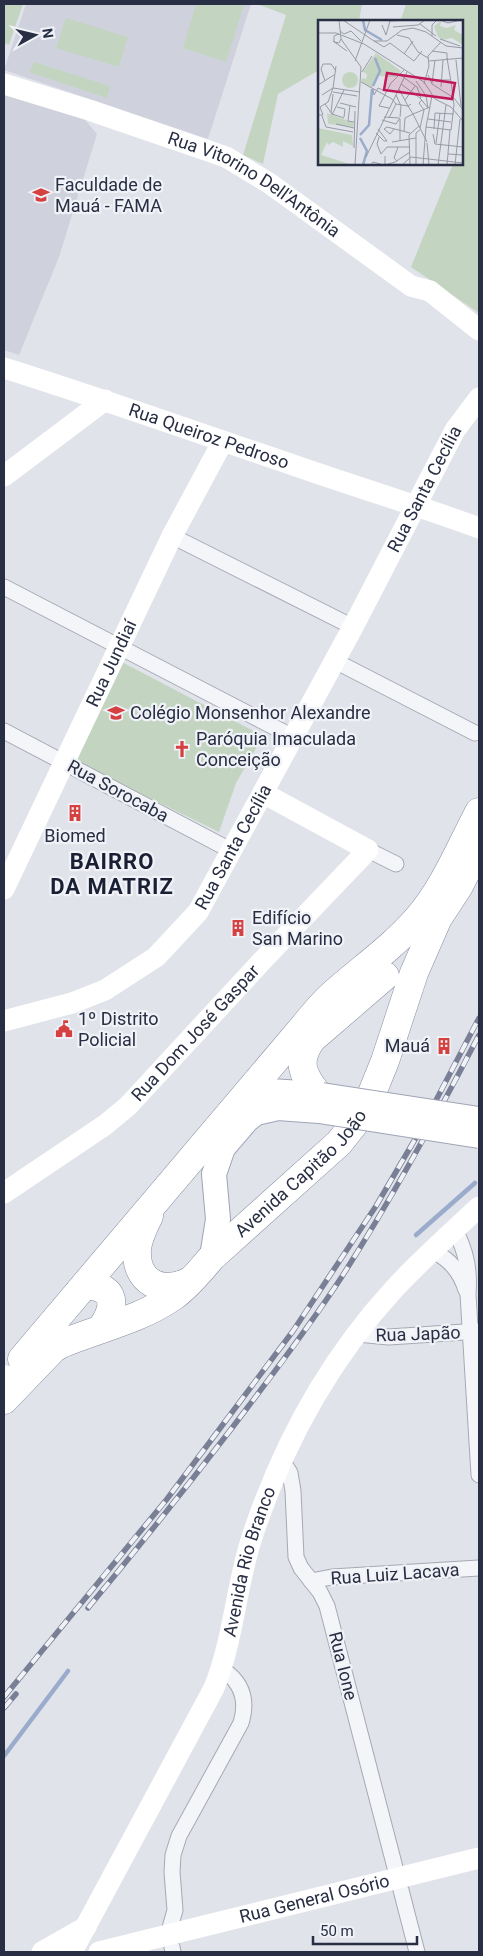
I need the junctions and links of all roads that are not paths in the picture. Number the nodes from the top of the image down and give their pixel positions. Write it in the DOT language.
graph roads {
  1 [pos="4,84"];
  2 [pos="479,330"];
  3 [pos="4,368"];
  4 [pos="479,398"];
  5 [pos="105,400"];
  6 [pos="222,441"];
  7 [pos="4,476"];
  8 [pos="415,505"];
  9 [pos="479,528"];
  10 [pos="172,536"];
  11 [pos="4,587"];
  12 [pos="353,627"];
  13 [pos="119,646"];
  14 [pos="335,660"];
  15 [pos="4,731"];
  16 [pos="475,733"];
  17 [pos="293,737"];
  18 [pos="64,763"];
  19 [pos="263,793"];
  20 [pos="479,812"];
  21 [pos="479,846"];
  22 [pos="368,850"];
  23 [pos="232,851"];
  24 [pos="396,864"];
  25 [pos="9,869"];
  26 [pos="4,889"];
  27 [pos="438,918"];
  28 [pos="4,1021"];
  29 [pos="243,1097"];
  30 [pos="320,1100"];
  31 [pos="479,1119"];
  32 [pos="479,1136"];
  33 [pos="4,1193"];
  34 [pos="157,1198"];
  35 [pos="479,1207"];
  36 [pos="455,1230"];
  37 [pos="141,1236"];
  38 [pos="432,1250"];
  39 [pos="212,1257"];
  40 [pos="194,1279"];
  41 [pos="85,1285"];
  42 [pos="468,1294"];
  43 [pos="101,1329"];
  44 [pos="474,1332"];
  45 [pos="357,1334"];
  46 [pos="4,1383"];
  47 [pos="282,1460"];
  48 [pos="479,1475"];
  49 [pos="479,1568"];
  50 [pos="311,1581"];
  51 [pos="222,1668"];
  52 [pos="479,1858"];
  53 [pos="479,1869"];
  54 [pos="400,1884"];
  55 [pos="86,1927"];
  56 [pos="162,1946"];
  57 [pos="42,1952"];
  58 [pos="72,1952"];
  59 [pos="99,1952"];
  60 [pos="417,1952"];
  1 -- 2 [label="street, Rua Vitorino Dell'Antônia"];
  3 -- 5 [label="street, Rua Queiroz Pedroso"];
  4 -- 8 [label="street, Rua Santa Cecília"];
  5 -- 6 [label="street, Rua Queiroz Pedroso"];
  5 -- 7 [label="street"];
  6 -- 8 [label="street, Rua Queiroz Pedroso"];
  6 -- 10 [label="street, Rua Jundiaí"];
  8 -- 9 [label="street, Rua Queiroz Pedroso"];
  8 -- 12 [label="street, Rua Santa Cecília"];
  10 -- 12 [label="street"];
  10 -- 13 [label="street, Rua Jundiaí"];
  11 -- 13 [label="street"];
  12 -- 14 [label="street, Rua Santa Cecília"];
  13 -- 17 [label="street"];
  13 -- 18 [label="street, Rua Jundiaí"];
  14 -- 16 [label="street"];
  14 -- 17 [label="street, Rua Santa Cecília"];
  15 -- 18 [label="street, Rua Sorocaba"];
  17 -- 19 [label="street, Rua Santa Cecília"];
  18 -- 23 [label="street, Rua Sorocaba"];
  18 -- 25 [label="street, Rua Jundiaí"];
  19 -- 22 [label="street"];
  19 -- 23 [label="street, Rua Santa Cecília"];
  20 -- 29 [label="highway, Avenida Capitão João"];
  21 -- 27 [label="highway, Avenida Capitão João"];
  22 -- 24 [label="street"];
  22 -- 33 [label="street, Rua Dom José Gaspar"];
  23 -- 28 [label="street, Rua Santa Cecília"];
  25 -- 26 [label="street, Rua Jundiaí"];
  27 -- 30 [label="highway"];
  27 -- 39 [label="highway, Avenida Capitão João"];
  29 -- 30 [label="main road"];
  29 -- 34 [label="highway, Avenida Capitão João"];
  30 -- 31 [label="main road, bridge"];
  30 -- 32 [label="main road, bridge"];
  30 -- 39 [label="main road"];
  34 -- 37 [label="highway"];
  34 -- 41 [label="highway, Avenida Capitão João"];
  35 -- 36 [label="street, Avenida Rio Branco"];
  36 -- 38 [label="street, Avenida Rio Branco"];
  36 -- 42 [label="street"];
  37 -- 39 [label="highway"];
  37 -- 40 [label="highway"];
  38 -- 42 [label="street"];
  38 -- 45 [label="street, Avenida Rio Branco"];
  39 -- 40 [label="highway, Avenida Capitão João"];
  40 -- 43 [label="highway, Avenida Capitão João"];
  41 -- 43 [label="highway"];
  41 -- 46 [label="highway, Avenida Capitão João"];
  42 -- 44 [label="street"];
  43 -- 46 [label="highway, Avenida Capitão João"];
  44 -- 45 [label="street, Rua Japão"];
  44 -- 48 [label="street"];
  45 -- 47 [label="street, Avenida Rio Branco"];
  47 -- 50 [label="street, Rua Ione"];
  47 -- 51 [label="street, Avenida Rio Branco"];
  49 -- 50 [label="street, Rua Luiz Lacava"];
  50 -- 54 [label="street, Rua Ione"];
  51 -- 55 [label="street, Avenida Rio Branco"];
  51 -- 56 [label="street"];
  52 -- 54 [label="street, Rua General Osório"];
  53 -- 54 [label="street, Rua General Osório"];
  54 -- 56 [label="street, Rua General Osório"];
  54 -- 60 [label="street, Rua Ione"];
  55 -- 57 [label="street"];
  55 -- 58 [label="street, Avenida Rio Branco"];
  56 -- 59 [label="street, Rua General Osório"];
}
